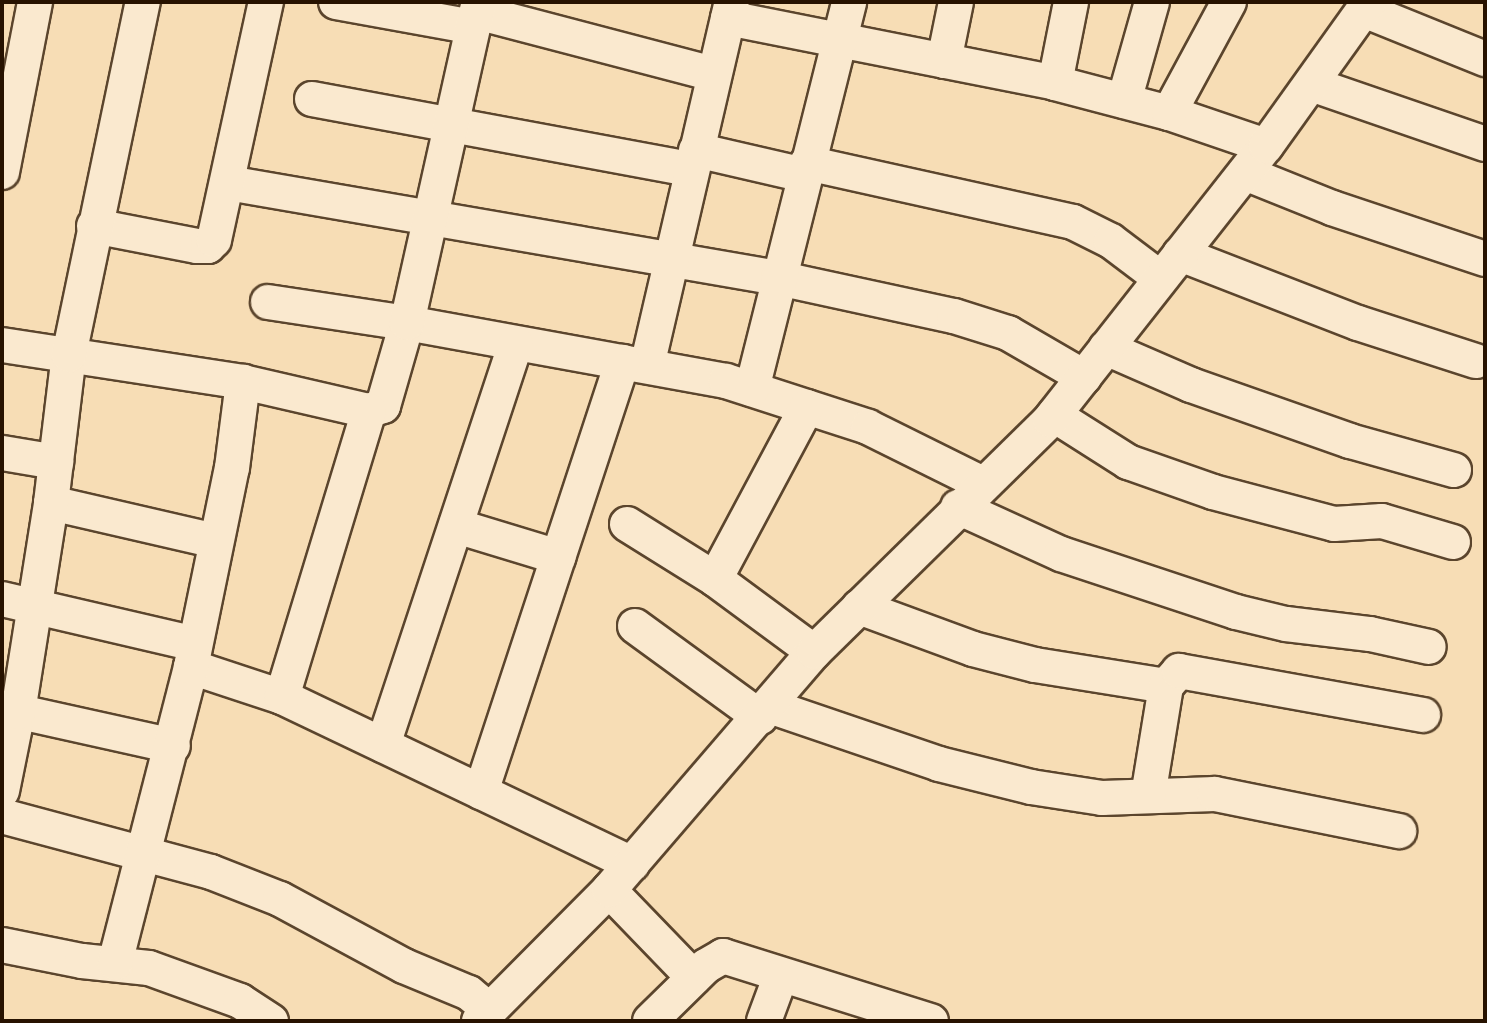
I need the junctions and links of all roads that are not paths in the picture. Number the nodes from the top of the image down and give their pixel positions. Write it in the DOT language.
graph roads {
  1 [pos="35,2"];
  2 [pos="143,2"];
  3 [pos="266,2"];
  4 [pos="336,2"];
  5 [pos="849,2"];
  6 [pos="956,2"];
  7 [pos="1071,2"];
  8 [pos="1152,2"];
  9 [pos="1229,2"];
  10 [pos="1366,6"];
  11 [pos="730,10"];
  12 [pos="476,14"];
  13 [pos="841,43"];
  14 [pos="1485,59"];
  15 [pos="944,61"];
  16 [pos="714,74"];
  17 [pos="1055,83"];
  18 [pos="1311,84"];
  19 [pos="312,99"];
  20 [pos="1124,101"];
  21 [pos="1169,113"];
  22 [pos="451,124"];
  23 [pos="1485,144"];
  24 [pos="1266,146"];
  25 [pos="693,160"];
  26 [pos="806,169"];
  27 [pos="2,172"];
  28 [pos="1245,173"];
  29 [pos="228,183"];
  30 [pos="430,221"];
  31 [pos="94,226"];
  32 [pos="1485,259"];
  33 [pos="671,262"];
  34 [pos="1170,266"];
  35 [pos="778,278"];
  36 [pos="268,302"];
  37 [pos="407,323"];
  38 [pos="516,343"];
  39 [pos="2,345"];
  40 [pos="1106,348"];
  41 [pos="69,355"];
  42 [pos="1476,361"];
  43 [pos="634,364"];
  44 [pos="1084,377"];
  45 [pos="243,382"];
  46 [pos="752,389"];
  47 [pos="807,407"];
  48 [pos="369,411"];
  49 [pos="1054,415"];
  50 [pos="2,453"];
  51 [pos="56,462"];
  52 [pos="1454,470"];
  53 [pos="971,495"];
  54 [pos="51,503"];
  55 [pos="627,524"];
  56 [pos="456,526"];
  57 [pos="215,541"];
  58 [pos="1453,542"];
  59 [pos="558,557"];
  60 [pos="715,579"];
  61 [pos="18,602"];
  62 [pos="859,607"];
  63 [pos="635,626"];
  64 [pos="1429,647"];
  65 [pos="814,652"];
  66 [pos="193,655"];
  67 [pos="1166,686"];
  68 [pos="282,697"];
  69 [pos="10,710"];
  70 [pos="764,712"];
  71 [pos="1423,715"];
  72 [pos="383,745"];
  73 [pos="173,746"];
  74 [pos="2,791"];
  75 [pos="481,792"];
  76 [pos="1148,796"];
  77 [pos="2,816"];
  78 [pos="1399,831"];
  79 [pos="145,852"];
  80 [pos="632,864"];
  81 [pos="609,890"];
  82 [pos="2,945"];
  83 [pos="115,963"];
  84 [pos="781,975"];
  85 [pos="694,978"];
  86 [pos="878,1013"];
  87 [pos="484,1016"];
  88 [pos="271,1021"];
  89 [pos="650,1021"];
  90 [pos="764,1021"];
  91 [pos="931,1021"];
  1 -- 27 [label="street"];
  2 -- 31 [label="street"];
  3 -- 29 [label="street"];
  4 -- 12 [label="street"];
  5 -- 13 [label="street"];
  6 -- 15 [label="street"];
  7 -- 17 [label="street"];
  8 -- 20 [label="street"];
  9 -- 21 [label="street"];
  10 -- 14 [label="street"];
  10 -- 18 [label="street"];
  11 -- 13 [label="street"];
  11 -- 16 [label="street"];
  12 -- 16 [label="street"];
  12 -- 22 [label="street"];
  13 -- 15 [label="street"];
  13 -- 26 [label="street"];
  15 -- 17 [label="street"];
  16 -- 25 [label="street"];
  17 -- 20 [label="street"];
  18 -- 23 [label="street"];
  18 -- 24 [label="street"];
  19 -- 22 [label="street"];
  20 -- 21 [label="street"];
  21 -- 24 [label="street"];
  22 -- 25 [label="street"];
  22 -- 30 [label="street"];
  24 -- 28 [label="street"];
  25 -- 26 [label="street"];
  25 -- 33 [label="street"];
  26 -- 34 [label="street"];
  26 -- 35 [label="street"];
  28 -- 32 [label="street"];
  28 -- 34 [label="street"];
  29 -- 30 [label="street"];
  29 -- 31 [label="street"];
  30 -- 33 [label="street"];
  30 -- 37 [label="street"];
  31 -- 41 [label="street"];
  33 -- 35 [label="street"];
  33 -- 43 [label="street"];
  34 -- 40 [label="street"];
  34 -- 42 [label="street"];
  35 -- 44 [label="street"];
  35 -- 46 [label="street"];
  36 -- 37 [label="street"];
  37 -- 38 [label="street"];
  37 -- 48 [label="street"];
  38 -- 43 [label="street"];
  38 -- 56 [label="street"];
  39 -- 41 [label="street"];
  40 -- 44 [label="street"];
  40 -- 52 [label="street"];
  41 -- 45 [label="street"];
  41 -- 51 [label="street"];
  43 -- 46 [label="street"];
  43 -- 59 [label="street"];
  44 -- 49 [label="street"];
  45 -- 48 [label="street"];
  45 -- 57 [label="street"];
  46 -- 47 [label="street"];
  47 -- 53 [label="street"];
  47 -- 60 [label="street"];
  48 -- 68 [label="street"];
  49 -- 53 [label="street"];
  49 -- 58 [label="street"];
  50 -- 51 [label="street"];
  51 -- 54 [label="street"];
  53 -- 62 [label="street"];
  53 -- 64 [label="street"];
  54 -- 57 [label="street"];
  54 -- 61 [label="street"];
  55 -- 60 [label="street"];
  56 -- 59 [label="street"];
  56 -- 72 [label="street"];
  57 -- 66 [label="street"];
  59 -- 75 [label="street"];
  60 -- 65 [label="street"];
  61 -- 66 [label="street"];
  61 -- 69 [label="street"];
  62 -- 65 [label="street"];
  62 -- 67 [label="street"];
  63 -- 70 [label="street"];
  65 -- 70 [label="street"];
  66 -- 68 [label="street"];
  66 -- 73 [label="street"];
  67 -- 71 [label="street"];
  67 -- 76 [label="street"];
  68 -- 72 [label="street"];
  69 -- 73 [label="street"];
  69 -- 74 [label="street"];
  70 -- 76 [label="street"];
  70 -- 80 [label="street"];
  72 -- 75 [label="street"];
  73 -- 79 [label="street"];
  75 -- 80 [label="street"];
  76 -- 78 [label="street"];
  77 -- 79 [label="street"];
  79 -- 83 [label="street"];
  79 -- 87 [label="street"];
  80 -- 81 [label="street"];
  81 -- 85 [label="street"];
  81 -- 87 [label="street"];
  82 -- 83 [label="street"];
  83 -- 88 [label="street"];
  84 -- 85 [label="street"];
  84 -- 86 [label="street"];
  84 -- 90 [label="street"];
  85 -- 89 [label="street"];
  86 -- 91 [label="street"];
}
